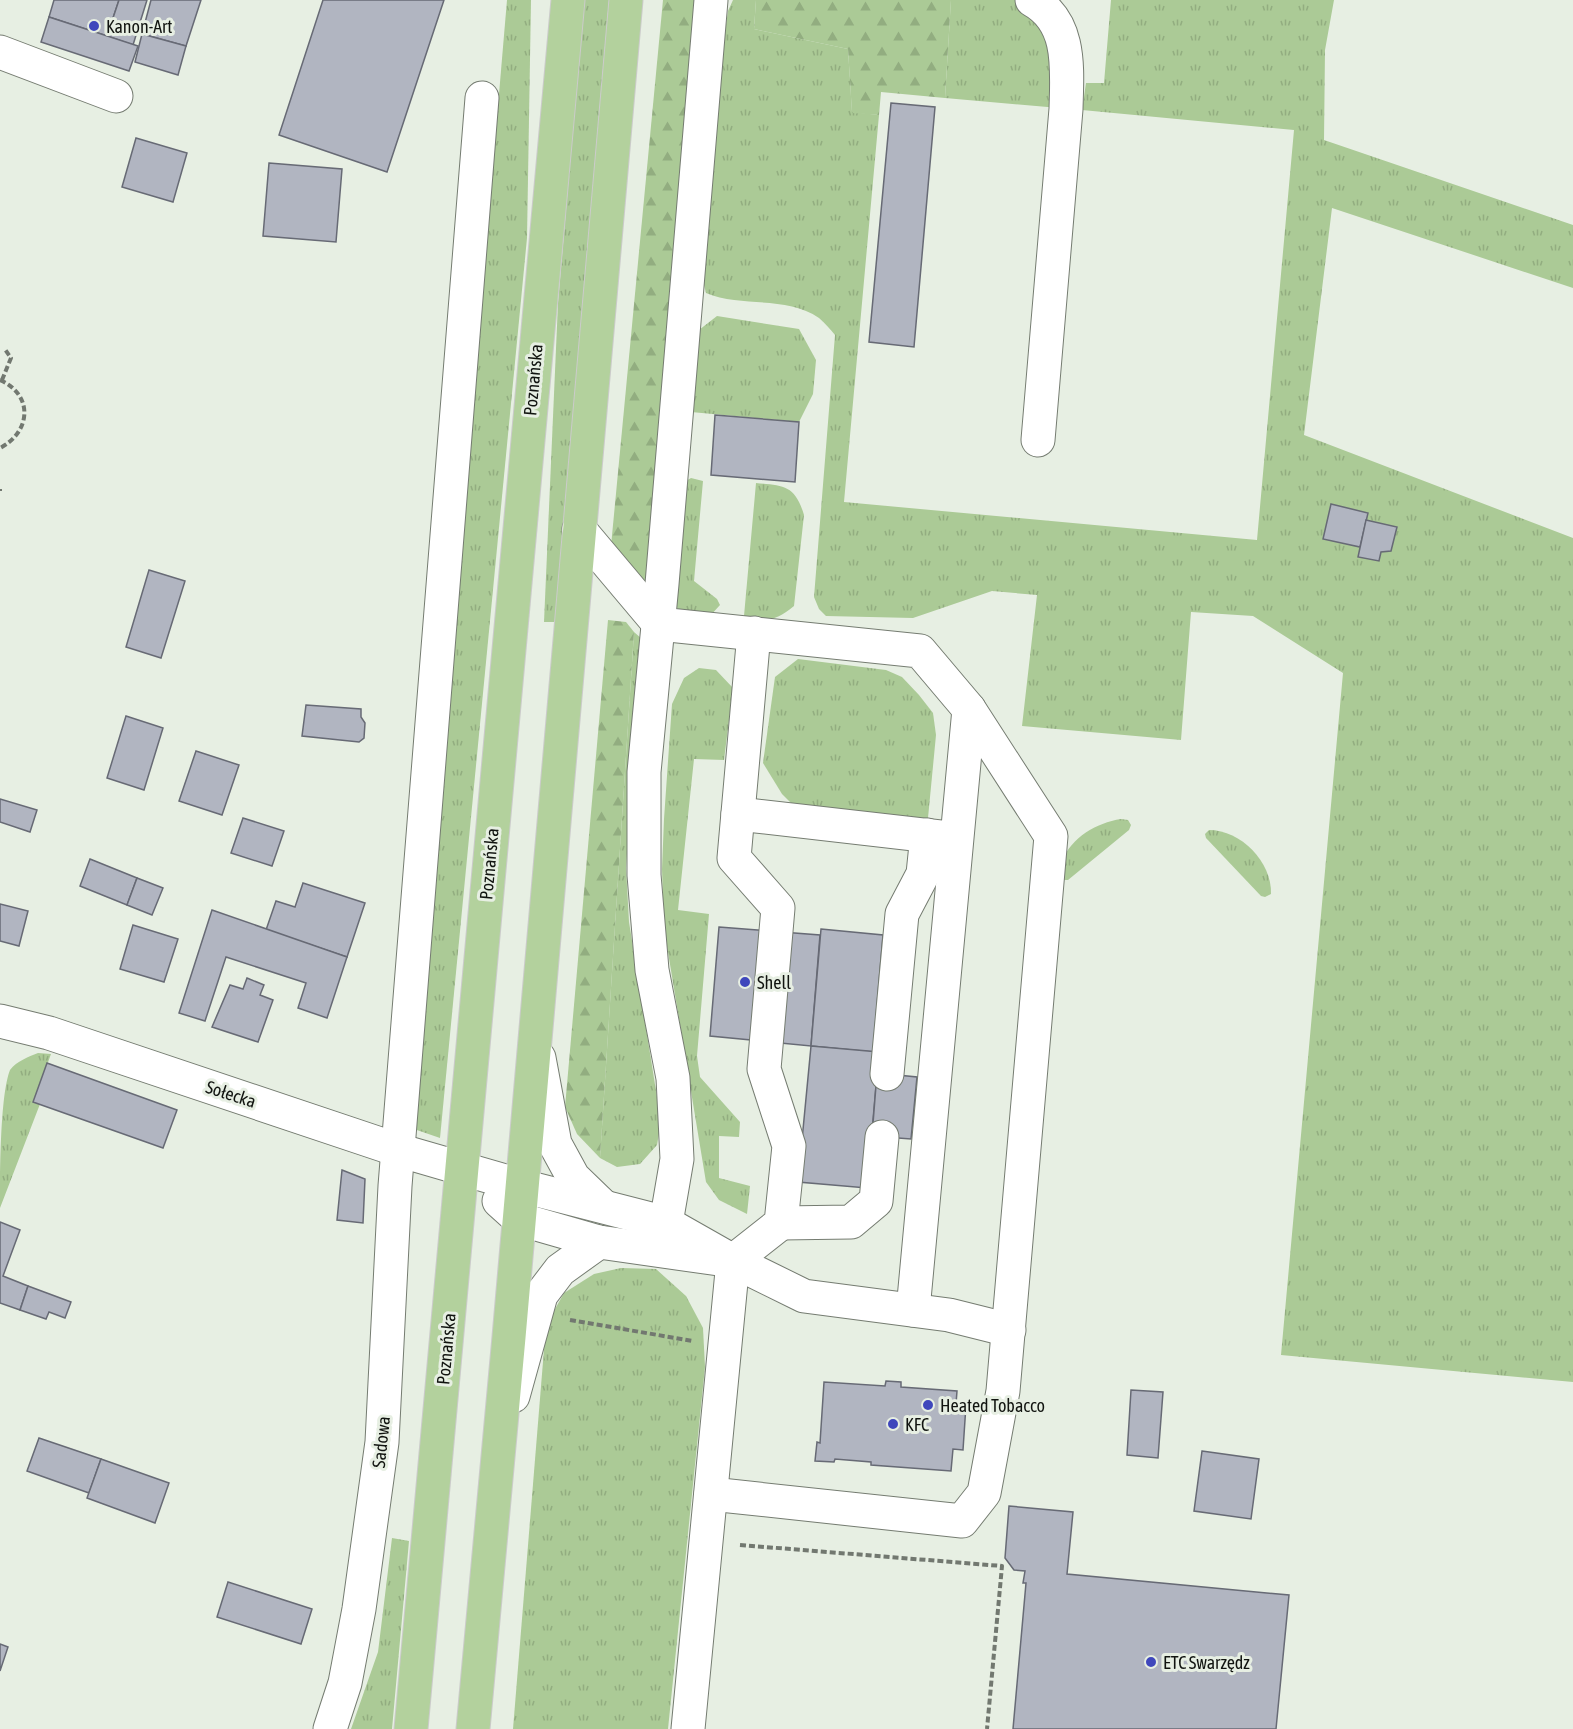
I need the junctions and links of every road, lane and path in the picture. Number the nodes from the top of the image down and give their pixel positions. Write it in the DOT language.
graph roads {
  1 [pos="568,0"];
  2 [pos="626,0"];
  3 [pos="711,0"];
  4 [pos="1032,0"];
  5 [pos="0,52"];
  6 [pos="116,96"];
  7 [pos="482,98"];
  8 [pos="4,348"];
  9 [pos="1,380"];
  10 [pos="1038,440"];
  11 [pos="0,448"];
  12 [pos="579,529"];
  13 [pos="658,624"];
  14 [pos="754,633"];
  15 [pos="969,709"];
  16 [pos="738,814"];
  17 [pos="942,837"];
  18 [pos="2,1027"];
  19 [pos="535,1035"];
  20 [pos="887,1074"];
  21 [pos="882,1137"];
  22 [pos="398,1150"];
  23 [pos="462,1167"];
  24 [pos="522,1186"];
  25 [pos="605,1207"];
  26 [pos="519,1220"];
  27 [pos="666,1223"];
  28 [pos="781,1223"];
  29 [pos="599,1242"];
  30 [pos="733,1261"];
  31 [pos="913,1310"];
  32 [pos="1009,1330"];
  33 [pos="499,1450"];
  34 [pos="711,1494"];
  35 [pos="706,1543"];
  36 [pos="330,1729"];
  37 [pos="411,1729"];
  38 [pos="473,1729"];
  39 [pos="688,1729"];
  40 [pos="987,1729"];
  1 -- 23 [label="main road, Poznańska"];
  2 -- 12 [label="main road"];
  3 -- 13 [label="street"];
  4 -- 10 [label="street"];
  5 -- 6 [label="street"];
  7 -- 22 [label="street, Sadowa"];
  8 -- 9 [label="path"];
  9 -- 11 [label="path"];
  12 -- 13 [label="street"];
  12 -- 19 [label="main road"];
  13 -- 14 [label="street"];
  13 -- 27 [label="street"];
  14 -- 15 [label="street"];
  14 -- 16 [label="street"];
  15 -- 17 [label="street"];
  15 -- 32 [label="street"];
  16 -- 17 [label="street"];
  16 -- 28 [label="street"];
  17 -- 20 [label="street"];
  17 -- 31 [label="street"];
  18 -- 22 [label="street, Sołecka"];
  19 -- 24 [label="main road"];
  19 -- 25 [label="street"];
  21 -- 28 [label="street"];
  22 -- 23 [label="street, Sołecka"];
  22 -- 36 [label="street, Sadowa"];
  23 -- 24 [label="street, Sołecka"];
  23 -- 26 [label="street"];
  23 -- 37 [label="main road, Poznańska"];
  24 -- 25 [label="street, Sołecka"];
  24 -- 26 [label="main road"];
  25 -- 27 [label="street, Sołecka"];
  26 -- 29 [label="street"];
  26 -- 33 [label="main road"];
  27 -- 30 [label="street, Sołecka"];
  28 -- 30 [label="street"];
  29 -- 30 [label="street"];
  29 -- 33 [label="street"];
  30 -- 31 [label="street"];
  30 -- 34 [label="street"];
  31 -- 32 [label="street"];
  32 -- 34 [label="street"];
  33 -- 38 [label="main road"];
  34 -- 35 [label="street"];
  35 -- 39 [label="street"];
  35 -- 40 [label="path"];
}
